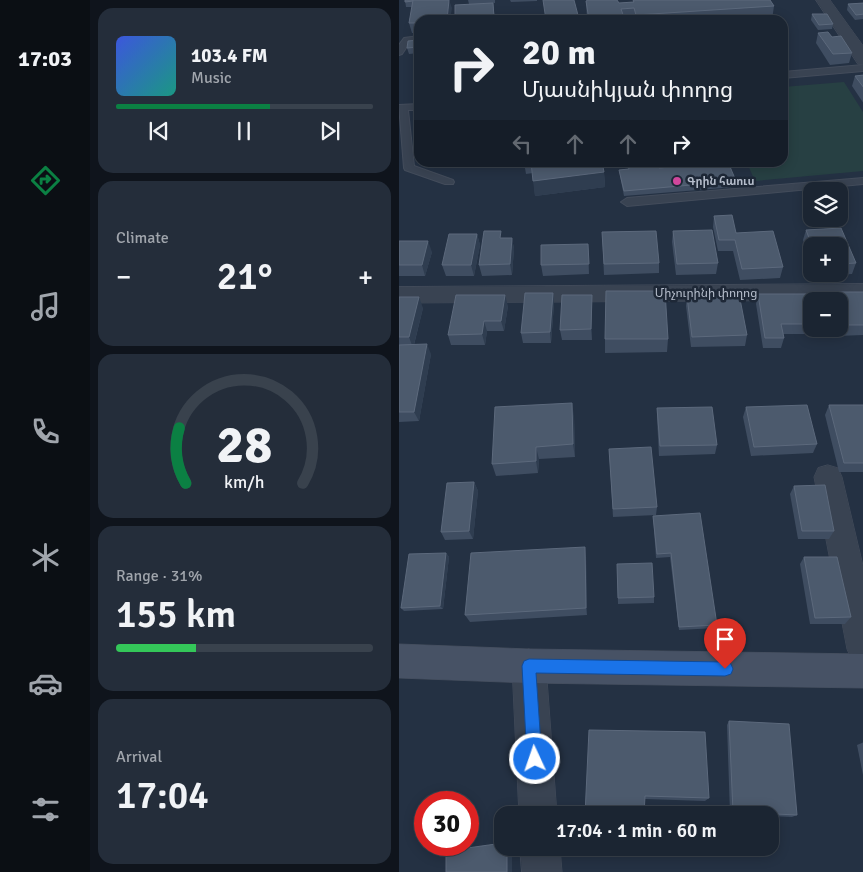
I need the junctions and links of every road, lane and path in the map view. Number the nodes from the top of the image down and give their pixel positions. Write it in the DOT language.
graph roads {
  1 [pos="823,0"];
  2 [pos="414,39"];
  3 [pos="399,52"];
  4 [pos="863,60"];
  5 [pos="863,68"];
  6 [pos="788,75"];
  7 [pos="414,107"];
  8 [pos="401,108"];
  9 [pos="863,180"];
  10 [pos="449,182"];
  11 [pos="627,202"];
  12 [pos="863,292"];
  13 [pos="399,295"];
  14 [pos="828,477"];
  15 [pos="863,649"];
  16 [pos="399,661"];
  17 [pos="529,666"];
  18 [pos="863,671"];
  19 [pos="537,806"];
  20 [pos="541,856"];
  21 [pos="542,872"];
  1 -- 4 [label="street"];
  2 -- 3 [label="lane"];
  5 -- 6 [label="lane"];
  7 -- 8 [label="lane"];
  8 -- 10 [label="lane"];
  9 -- 11 [label="lane"];
  12 -- 13 [label="street, Միչուրինի փողոց"];
  14 -- 15 [label="street"];
  16 -- 17 [label="street"];
  17 -- 18 [label="street"];
  17 -- 19 [label="street"];
  20 -- 21 [label="street"];
}
